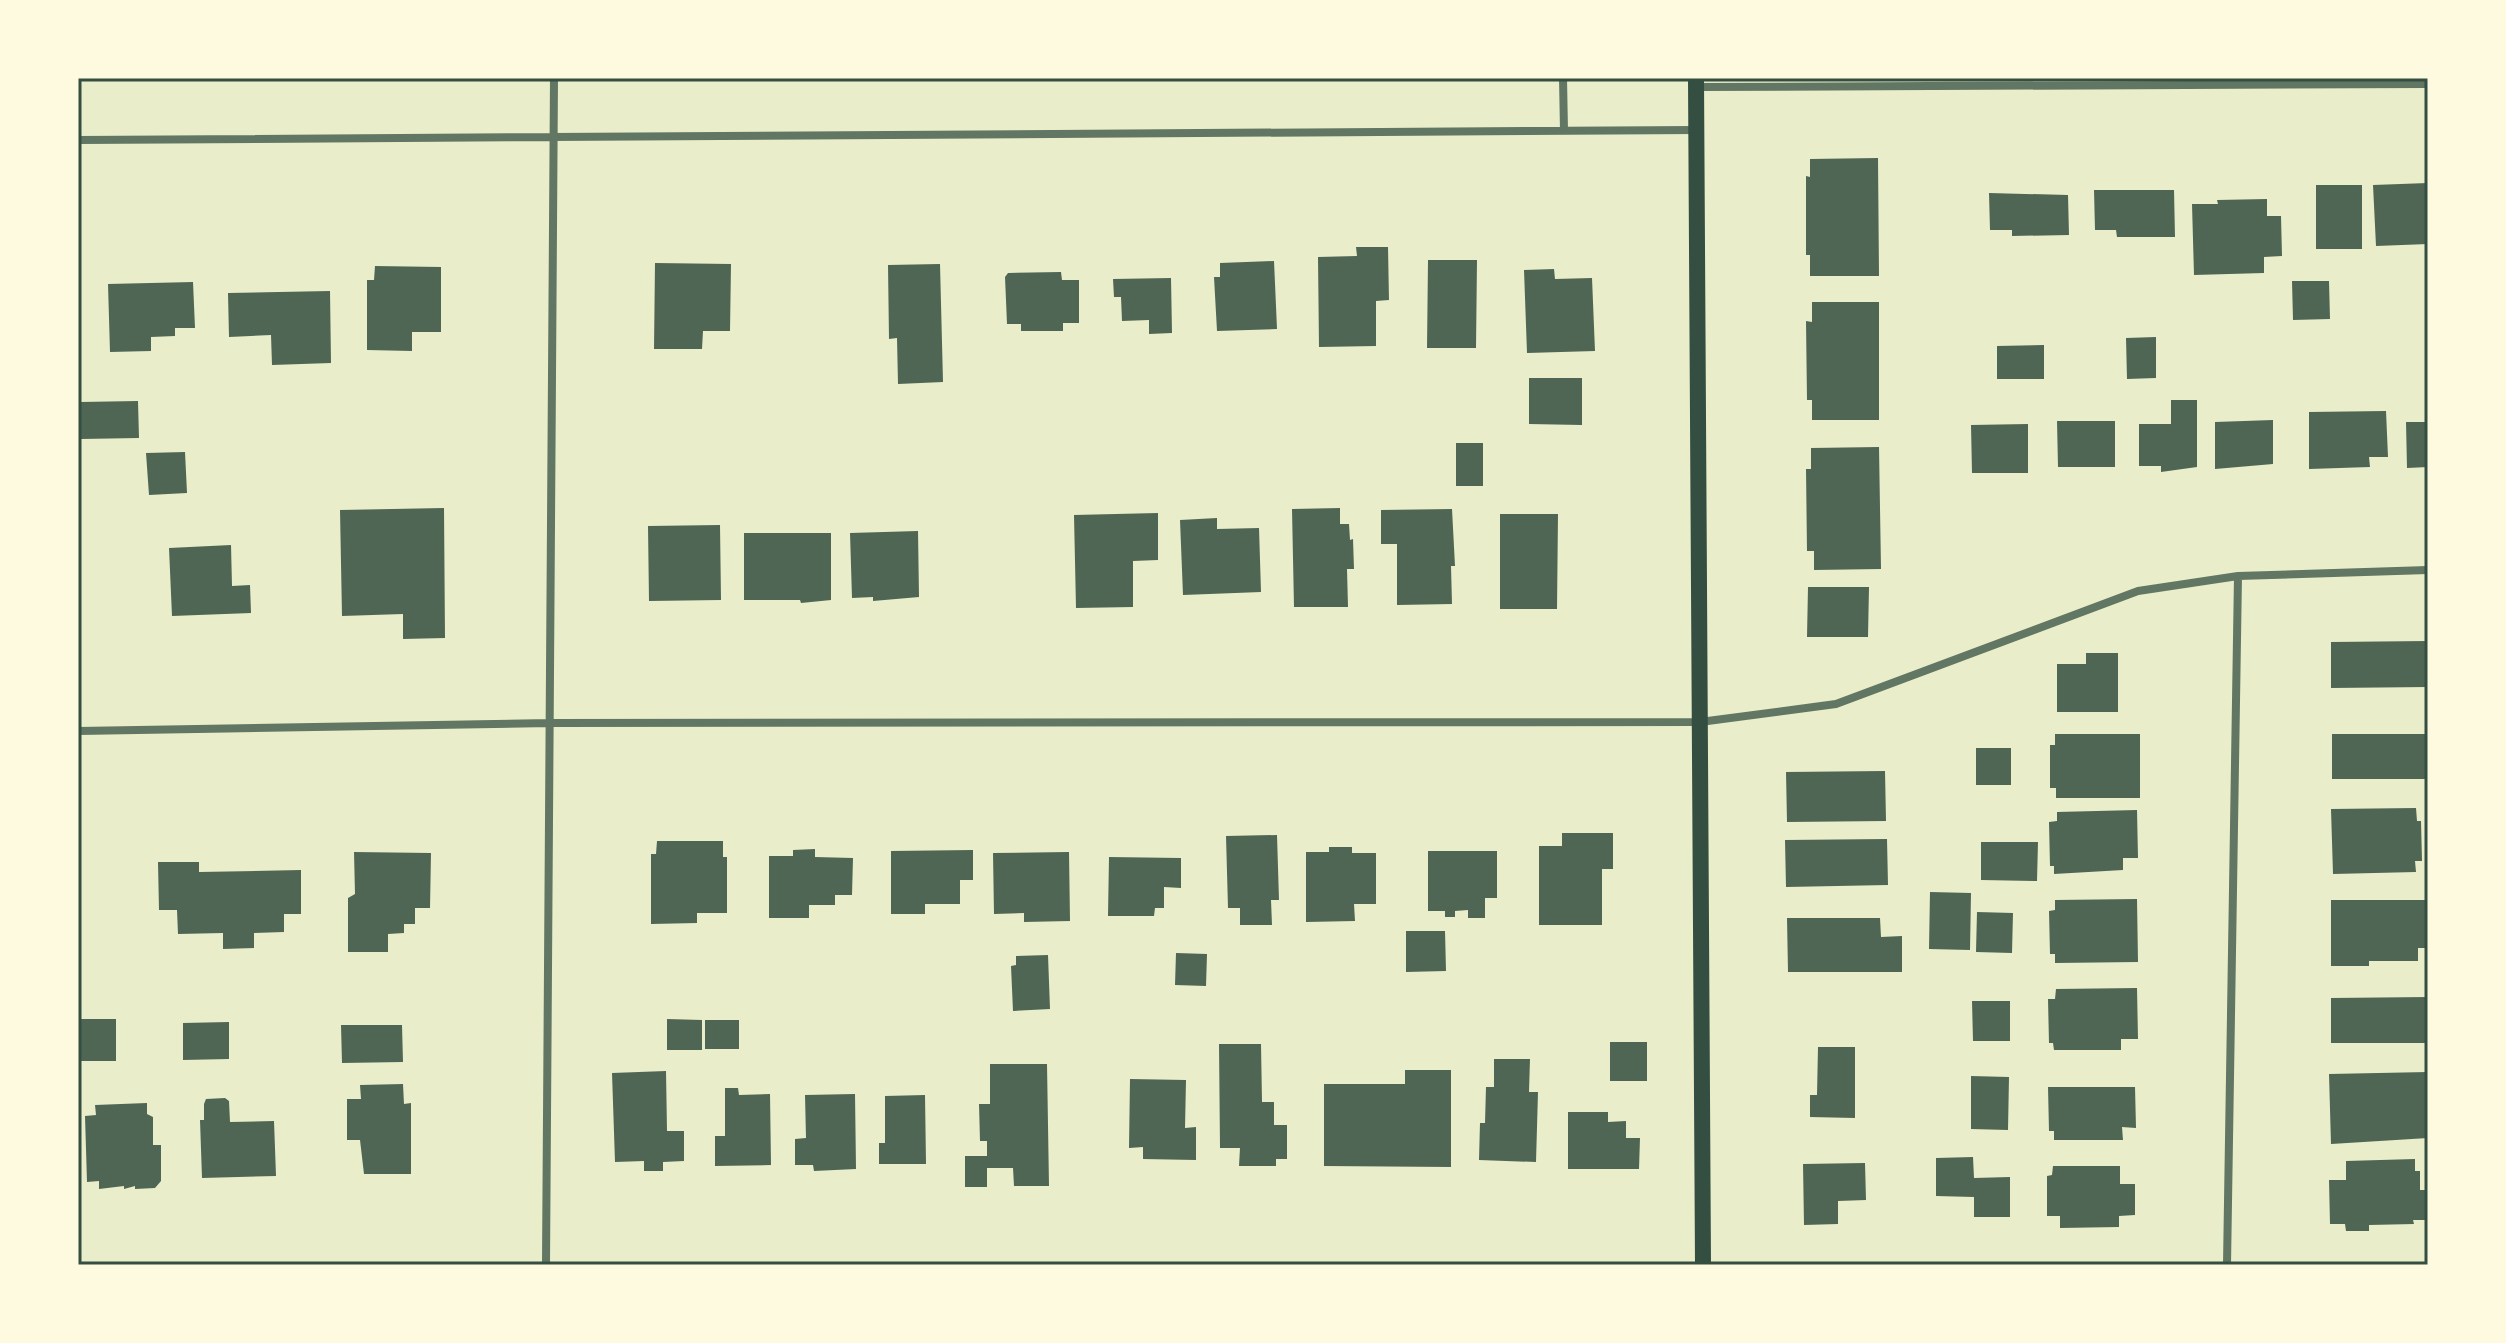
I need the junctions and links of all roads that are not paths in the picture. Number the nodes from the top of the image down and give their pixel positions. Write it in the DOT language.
graph roads {
  1 [pos="554,78"];
  2 [pos="1563,78"];
  3 [pos="1696,82"];
  4 [pos="2428,84"];
  5 [pos="1696,130"];
  6 [pos="1564,131"];
  7 [pos="554,137"];
  8 [pos="78,140"];
  9 [pos="2428,570"];
  10 [pos="2238,576"];
  11 [pos="1700,722"];
  12 [pos="550,723"];
  13 [pos="78,731"];
  14 [pos="546,1265"];
  15 [pos="1703,1265"];
  16 [pos="2227,1265"];
  1 -- 7 [label="street"];
  2 -- 6 [label="street"];
  3 -- 4 [label="street"];
  3 -- 5 [label="main road"];
  5 -- 6 [label="street"];
  5 -- 11 [label="main road"];
  6 -- 7 [label="street"];
  7 -- 8 [label="street"];
  7 -- 12 [label="street"];
  9 -- 10 [label="street"];
  10 -- 11 [label="street"];
  10 -- 16 [label="street"];
  11 -- 12 [label="street"];
  11 -- 15 [label="main road"];
  12 -- 13 [label="street"];
  12 -- 14 [label="street"];
}
